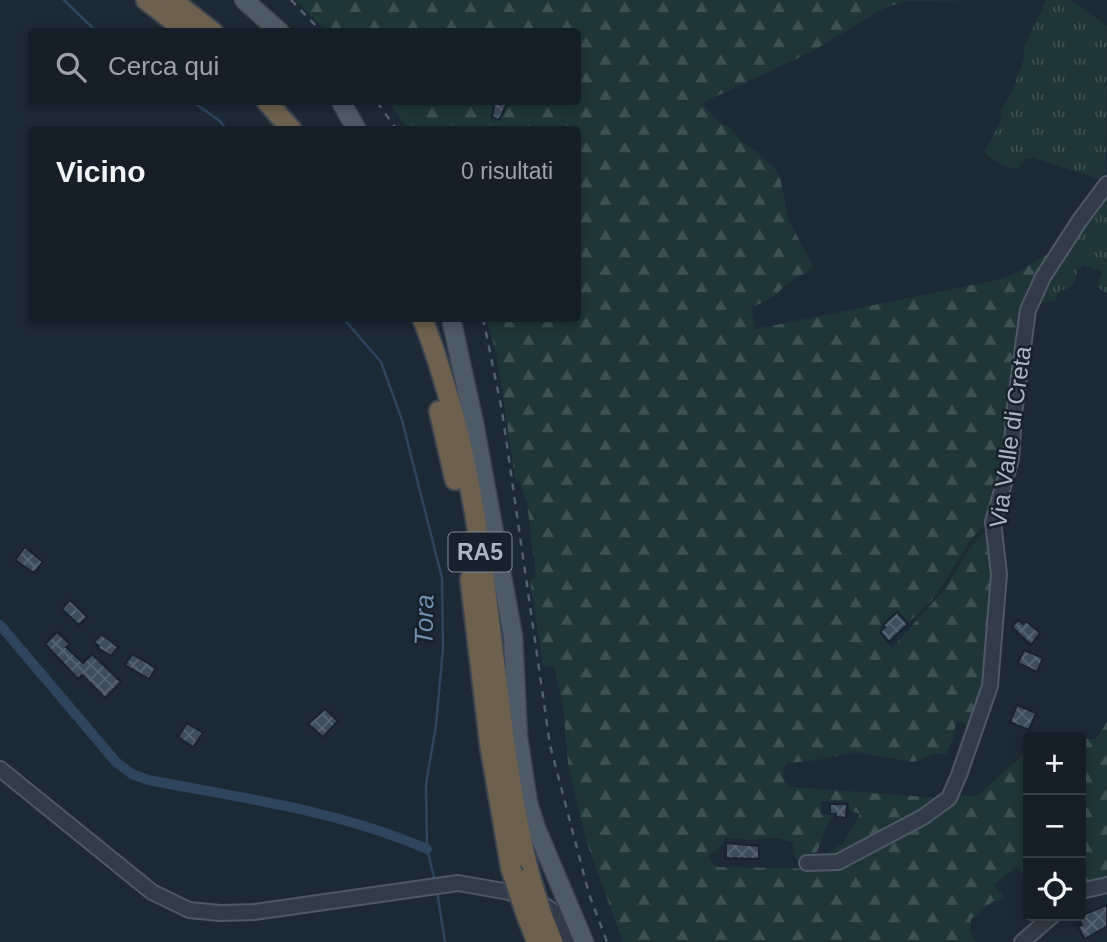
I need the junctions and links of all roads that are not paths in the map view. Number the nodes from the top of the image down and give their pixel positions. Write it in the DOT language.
graph roads {
  1 [pos="146,0"];
  2 [pos="172,0"];
  3 [pos="244,0"];
  4 [pos="182,28"];
  5 [pos="208,28"];
  6 [pos="276,28"];
  7 [pos="270,105"];
  8 [pos="287,105"];
  9 [pos="343,105"];
  10 [pos="288,126"];
  11 [pos="305,126"];
  12 [pos="355,126"];
  13 [pos="1107,184"];
  14 [pos="410,322"];
  15 [pos="424,322"];
  16 [pos="452,322"];
  17 [pos="0,769"];
  18 [pos="807,863"];
  19 [pos="520,872"];
  20 [pos="1107,885"];
  21 [pos="1086,890"];
  22 [pos="534,914"];
  23 [pos="1046,921"];
  24 [pos="537,942"];
  25 [pos="553,942"];
  26 [pos="571,942"];
  27 [pos="584,942"];
  28 [pos="1022,942"];
  1 -- 4 [label="highway"];
  2 -- 5 [label="highway"];
  3 -- 6 [label="main road"];
  7 -- 10 [label="highway"];
  8 -- 11 [label="highway"];
  9 -- 12 [label="main road"];
  13 -- 18 [label="street, Via Valle di Creta"];
  14 -- 19 [label="highway, RA5"];
  15 -- 19 [label="highway, RA5"];
  16 -- 27 [label="main road"];
  17 -- 26 [label="street"];
  19 -- 22 [label="highway, RA5, bridge"];
  20 -- 21 [label="street"];
  22 -- 24 [label="highway, RA5"];
  22 -- 25 [label="highway, RA5"];
  23 -- 28 [label="street"];
}
